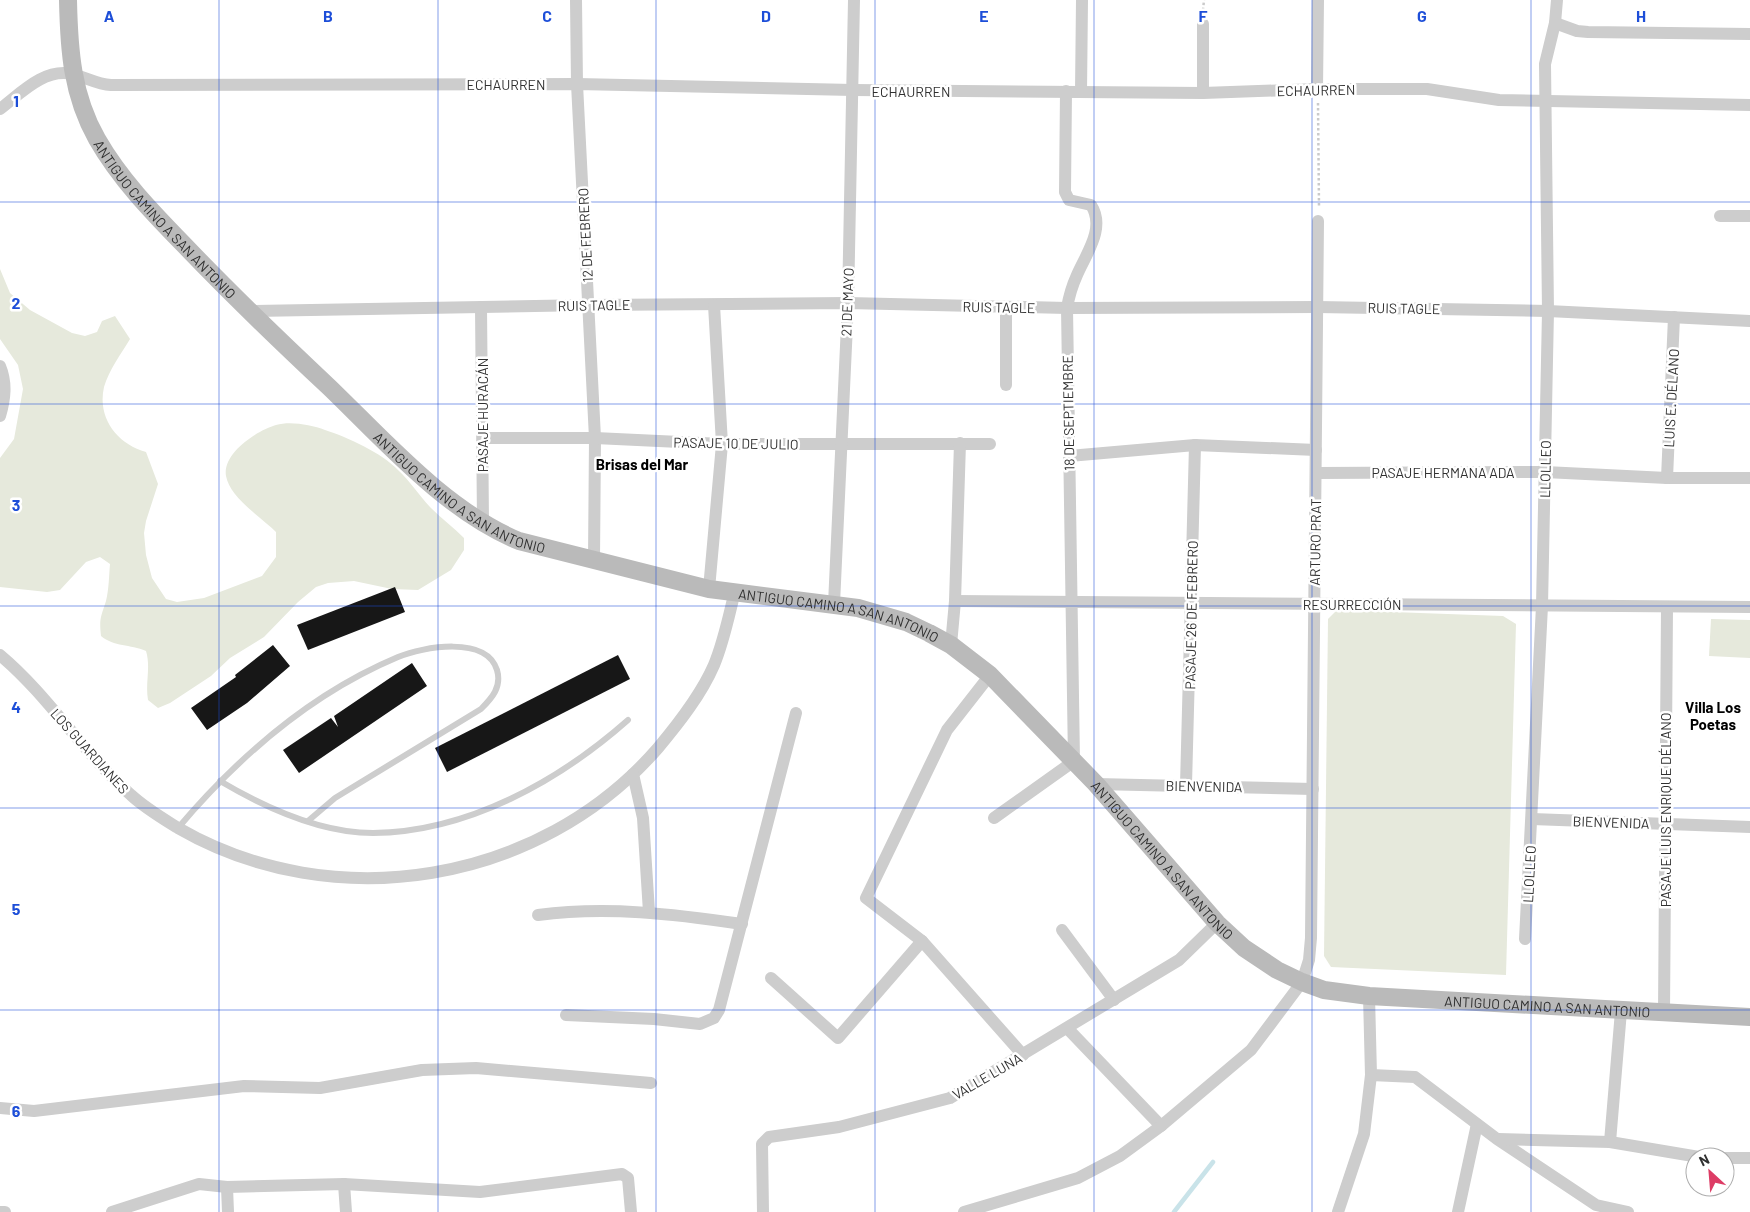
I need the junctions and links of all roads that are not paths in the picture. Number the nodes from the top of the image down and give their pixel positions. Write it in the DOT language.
graph roads {
  1 [pos="68,0"];
  2 [pos="576,0"];
  3 [pos="854,0"];
  4 [pos="1082,0"];
  5 [pos="1318,0"];
  6 [pos="1557,0"];
  7 [pos="1555,23"];
  8 [pos="1203,24"];
  9 [pos="1750,34"];
  10 [pos="73,74"];
  11 [pos="577,84"];
  12 [pos="1318,89"];
  13 [pos="853,90"];
  14 [pos="1066,91"];
  15 [pos="1081,92"];
  16 [pos="1203,93"];
  17 [pos="1546,101"];
  18 [pos="1750,105"];
  19 [pos="0,109"];
  20 [pos="1720,216"];
  21 [pos="1750,216"];
  22 [pos="1318,221"];
  23 [pos="848,304"];
  24 [pos="589,305"];
  25 [pos="714,305"];
  26 [pos="1006,307"];
  27 [pos="1318,307"];
  28 [pos="482,308"];
  29 [pos="1067,308"];
  30 [pos="248,311"];
  31 [pos="1548,311"];
  32 [pos="1674,317"];
  33 [pos="1750,321"];
  34 [pos="0,366"];
  35 [pos="1006,385"];
  36 [pos="0,416"];
  37 [pos="483,438"];
  38 [pos="595,438"];
  39 [pos="960,443"];
  40 [pos="722,444"];
  41 [pos="990,444"];
  42 [pos="840,445"];
  43 [pos="1195,445"];
  44 [pos="1316,450"];
  45 [pos="1069,456"];
  46 [pos="1544,472"];
  47 [pos="1316,473"];
  48 [pos="1667,478"];
  49 [pos="1750,478"];
  50 [pos="483,523"];
  51 [pos="594,560"];
  52 [pos="709,589"];
  53 [pos="735,591"];
  54 [pos="955,601"];
  55 [pos="1071,602"];
  56 [pos="1191,603"];
  57 [pos="834,604"];
  58 [pos="1315,604"];
  59 [pos="1542,606"];
  60 [pos="1667,607"];
  61 [pos="1750,607"];
  62 [pos="951,645"];
  63 [pos="0,655"];
  64 [pos="990,675"];
  65 [pos="796,713"];
  66 [pos="628,720"];
  67 [pos="1074,760"];
  68 [pos="633,774"];
  69 [pos="220,781"];
  70 [pos="1096,784"];
  71 [pos="1186,785"];
  72 [pos="1313,789"];
  73 [pos="994,818"];
  74 [pos="1532,819"];
  75 [pos="308,821"];
  76 [pos="1665,824"];
  77 [pos="1750,827"];
  78 [pos="178,828"];
  79 [pos="649,912"];
  80 [pos="538,915"];
  81 [pos="1217,923"];
  82 [pos="742,924"];
  83 [pos="1062,930"];
  84 [pos="1525,939"];
  85 [pos="922,941"];
  86 [pos="771,978"];
  87 [pos="1302,982"];
  88 [pos="1369,996"];
  89 [pos="1114,1000"];
  90 [pos="1621,1011"];
  91 [pos="1664,1013"];
  92 [pos="566,1015"];
  93 [pos="1750,1017"];
  94 [pos="1068,1029"];
  95 [pos="1023,1055"];
  96 [pos="1371,1075"];
  97 [pos="651,1083"];
  98 [pos="0,1108"];
  99 [pos="1478,1124"];
  100 [pos="1161,1126"];
  101 [pos="1497,1139"];
  102 [pos="1610,1142"];
  103 [pos="1685,1155"];
  104 [pos="1735,1158"];
  105 [pos="1750,1158"];
  106 [pos="344,1184"];
  107 [pos="226,1187"];
  108 [pos="0,1212"];
  109 [pos="4,1212"];
  110 [pos="112,1212"];
  111 [pos="228,1212"];
  112 [pos="346,1212"];
  113 [pos="631,1212"];
  114 [pos="763,1212"];
  115 [pos="964,1212"];
  116 [pos="1338,1212"];
  117 [pos="1458,1212"];
  118 [pos="1628,1212"];
  1 -- 10 [label="street, ANTIGUO CAMINO A SAN ANTONIO"];
  2 -- 11 [label="street, 12 DE FEBRERO"];
  3 -- 13 [label="street, 21 DE MAYO"];
  4 -- 15 [label="street"];
  5 -- 12 [label="street"];
  6 -- 7 [label="street, LLOLLEO"];
  7 -- 9 [label="street"];
  7 -- 17 [label="street, LLOLLEO"];
  8 -- 16 [label="street"];
  10 -- 11 [label="street, ECHAURREN"];
  10 -- 19 [label="street"];
  10 -- 30 [label="street, ANTIGUO CAMINO A SAN ANTONIO"];
  11 -- 13 [label="street, ECHAURREN"];
  11 -- 24 [label="street, 12 DE FEBRERO"];
  12 -- 16 [label="street, ECHAURREN"];
  12 -- 17 [label="street, ECHAURREN"];
  13 -- 14 [label="street, ECHAURREN"];
  13 -- 23 [label="street, 21 DE MAYO"];
  14 -- 15 [label="street, ECHAURREN"];
  14 -- 29 [label="street, 18 DE SEPTIEMBRE"];
  15 -- 16 [label="street, ECHAURREN"];
  17 -- 18 [label="street, ECHAURREN"];
  17 -- 31 [label="street, LLOLLEO"];
  20 -- 21 [label="street"];
  22 -- 27 [label="street, ARTURO PRAT"];
  23 -- 25 [label="street, RUIS TAGLE"];
  23 -- 26 [label="street, RUIS TAGLE"];
  23 -- 42 [label="street, 21 DE MAYO"];
  24 -- 25 [label="street, RUIS TAGLE"];
  24 -- 28 [label="street, RUIS TAGLE"];
  24 -- 38 [label="street, 12 DE FEBRERO"];
  25 -- 40 [label="street"];
  26 -- 29 [label="street, RUIS TAGLE"];
  26 -- 35 [label="street"];
  27 -- 29 [label="street, RUIS TAGLE"];
  27 -- 31 [label="street, RUIS TAGLE"];
  27 -- 44 [label="street, ARTURO PRAT"];
  28 -- 30 [label="street, RUIS TAGLE"];
  28 -- 37 [label="street, PASAJE HURACÁN"];
  29 -- 45 [label="street, 18 DE SEPTIEMBRE"];
  30 -- 50 [label="street, ANTIGUO CAMINO A SAN ANTONIO"];
  31 -- 32 [label="street, RUIS TAGLE"];
  31 -- 46 [label="street, LLOLLEO"];
  32 -- 33 [label="street, RUIS TAGLE"];
  32 -- 48 [label="street, LUIS E. DÉLANO"];
  34 -- 36 [label="street"];
  37 -- 38 [label="street, PASAJE 10 DE JULIO"];
  37 -- 50 [label="street, PASAJE HURACÁN"];
  38 -- 40 [label="street, PASAJE 10 DE JULIO"];
  38 -- 51 [label="street, 12 DE FEBRERO"];
  39 -- 41 [label="street, PASAJE 10 DE JULIO"];
  39 -- 42 [label="street, PASAJE 10 DE JULIO"];
  39 -- 54 [label="street"];
  40 -- 42 [label="street, PASAJE 10 DE JULIO"];
  40 -- 52 [label="street"];
  42 -- 57 [label="street, 21 DE MAYO"];
  43 -- 44 [label="street"];
  43 -- 45 [label="street"];
  43 -- 56 [label="street, PASAJE 26 DE FEBRERO"];
  44 -- 47 [label="street, ARTURO PRAT"];
  45 -- 55 [label="street, 18 DE SEPTIEMBRE"];
  46 -- 47 [label="street, PASAJE HERMANA ADA"];
  46 -- 48 [label="street, PASAJE HERMANA ADA"];
  46 -- 59 [label="street, LLOLLEO"];
  47 -- 58 [label="street, ARTURO PRAT"];
  48 -- 49 [label="street, PASAJE HERMANA ADA"];
  50 -- 51 [label="street, ANTIGUO CAMINO A SAN ANTONIO"];
  51 -- 52 [label="street, ANTIGUO CAMINO A SAN ANTONIO"];
  52 -- 53 [label="street, ANTIGUO CAMINO A SAN ANTONIO"];
  53 -- 57 [label="street, ANTIGUO CAMINO A SAN ANTONIO"];
  53 -- 68 [label="street, LOS GUARDIANES"];
  54 -- 55 [label="street, RESURRECCIÓN"];
  54 -- 62 [label="street"];
  55 -- 56 [label="street, RESURRECCIÓN"];
  55 -- 67 [label="street, 18 DE SEPTIEMBRE"];
  56 -- 58 [label="street, RESURRECCIÓN"];
  56 -- 71 [label="street, PASAJE 26 DE FEBRERO"];
  57 -- 62 [label="street, ANTIGUO CAMINO A SAN ANTONIO"];
  58 -- 59 [label="street, RESURRECCIÓN"];
  58 -- 72 [label="street, ARTURO PRAT"];
  59 -- 60 [label="street, RESURRECCIÓN"];
  59 -- 74 [label="street, LLOLLEO"];
  60 -- 61 [label="street, RESURRECCIÓN"];
  60 -- 76 [label="street, PASAJE LUIS ENRIQUE DÉLANO"];
  62 -- 64 [label="street, ANTIGUO CAMINO A SAN ANTONIO"];
  63 -- 78 [label="street, LOS GUARDIANES"];
  64 -- 67 [label="street, ANTIGUO CAMINO A SAN ANTONIO"];
  64 -- 85 [label="street"];
  65 -- 82 [label="street"];
  66 -- 75 [label="lane"];
  67 -- 70 [label="street, ANTIGUO CAMINO A SAN ANTONIO"];
  67 -- 73 [label="street"];
  68 -- 78 [label="street, LOS GUARDIANES"];
  68 -- 79 [label="street"];
  69 -- 75 [label="lane"];
  69 -- 75 [label="lane"];
  69 -- 78 [label="lane"];
  70 -- 71 [label="street, BIENVENIDA"];
  70 -- 81 [label="street, ANTIGUO CAMINO A SAN ANTONIO"];
  71 -- 72 [label="street, BIENVENIDA"];
  72 -- 87 [label="street, ARTURO PRAT"];
  74 -- 76 [label="street, BIENVENIDA"];
  74 -- 84 [label="street, LLOLLEO"];
  76 -- 77 [label="street, BIENVENIDA"];
  76 -- 91 [label="street, PASAJE LUIS ENRIQUE DÉLANO"];
  79 -- 80 [label="street"];
  79 -- 82 [label="street"];
  81 -- 87 [label="street, ANTIGUO CAMINO A SAN ANTONIO"];
  81 -- 89 [label="street, VALLE LUNA"];
  82 -- 92 [label="street"];
  83 -- 89 [label="street"];
  85 -- 86 [label="street"];
  85 -- 95 [label="street"];
  87 -- 88 [label="street, ANTIGUO CAMINO A SAN ANTONIO"];
  87 -- 100 [label="street"];
  88 -- 90 [label="street, ANTIGUO CAMINO A SAN ANTONIO"];
  88 -- 96 [label="street"];
  89 -- 94 [label="street, VALLE LUNA"];
  90 -- 91 [label="street, ANTIGUO CAMINO A SAN ANTONIO"];
  90 -- 102 [label="street"];
  91 -- 93 [label="street, ANTIGUO CAMINO A SAN ANTONIO"];
  94 -- 95 [label="street, VALLE LUNA"];
  94 -- 100 [label="street"];
  95 -- 114 [label="street, VALLE LUNA"];
  96 -- 99 [label="street"];
  96 -- 116 [label="street"];
  97 -- 98 [label="street"];
  99 -- 101 [label="street"];
  99 -- 117 [label="street"];
  100 -- 115 [label="street"];
  101 -- 102 [label="street"];
  101 -- 118 [label="street"];
  102 -- 103 [label="street"];
  104 -- 105 [label="street"];
  106 -- 107 [label="street"];
  106 -- 112 [label="street"];
  106 -- 113 [label="street"];
  107 -- 110 [label="street"];
  107 -- 111 [label="street"];
  108 -- 109 [label="street"];
}
